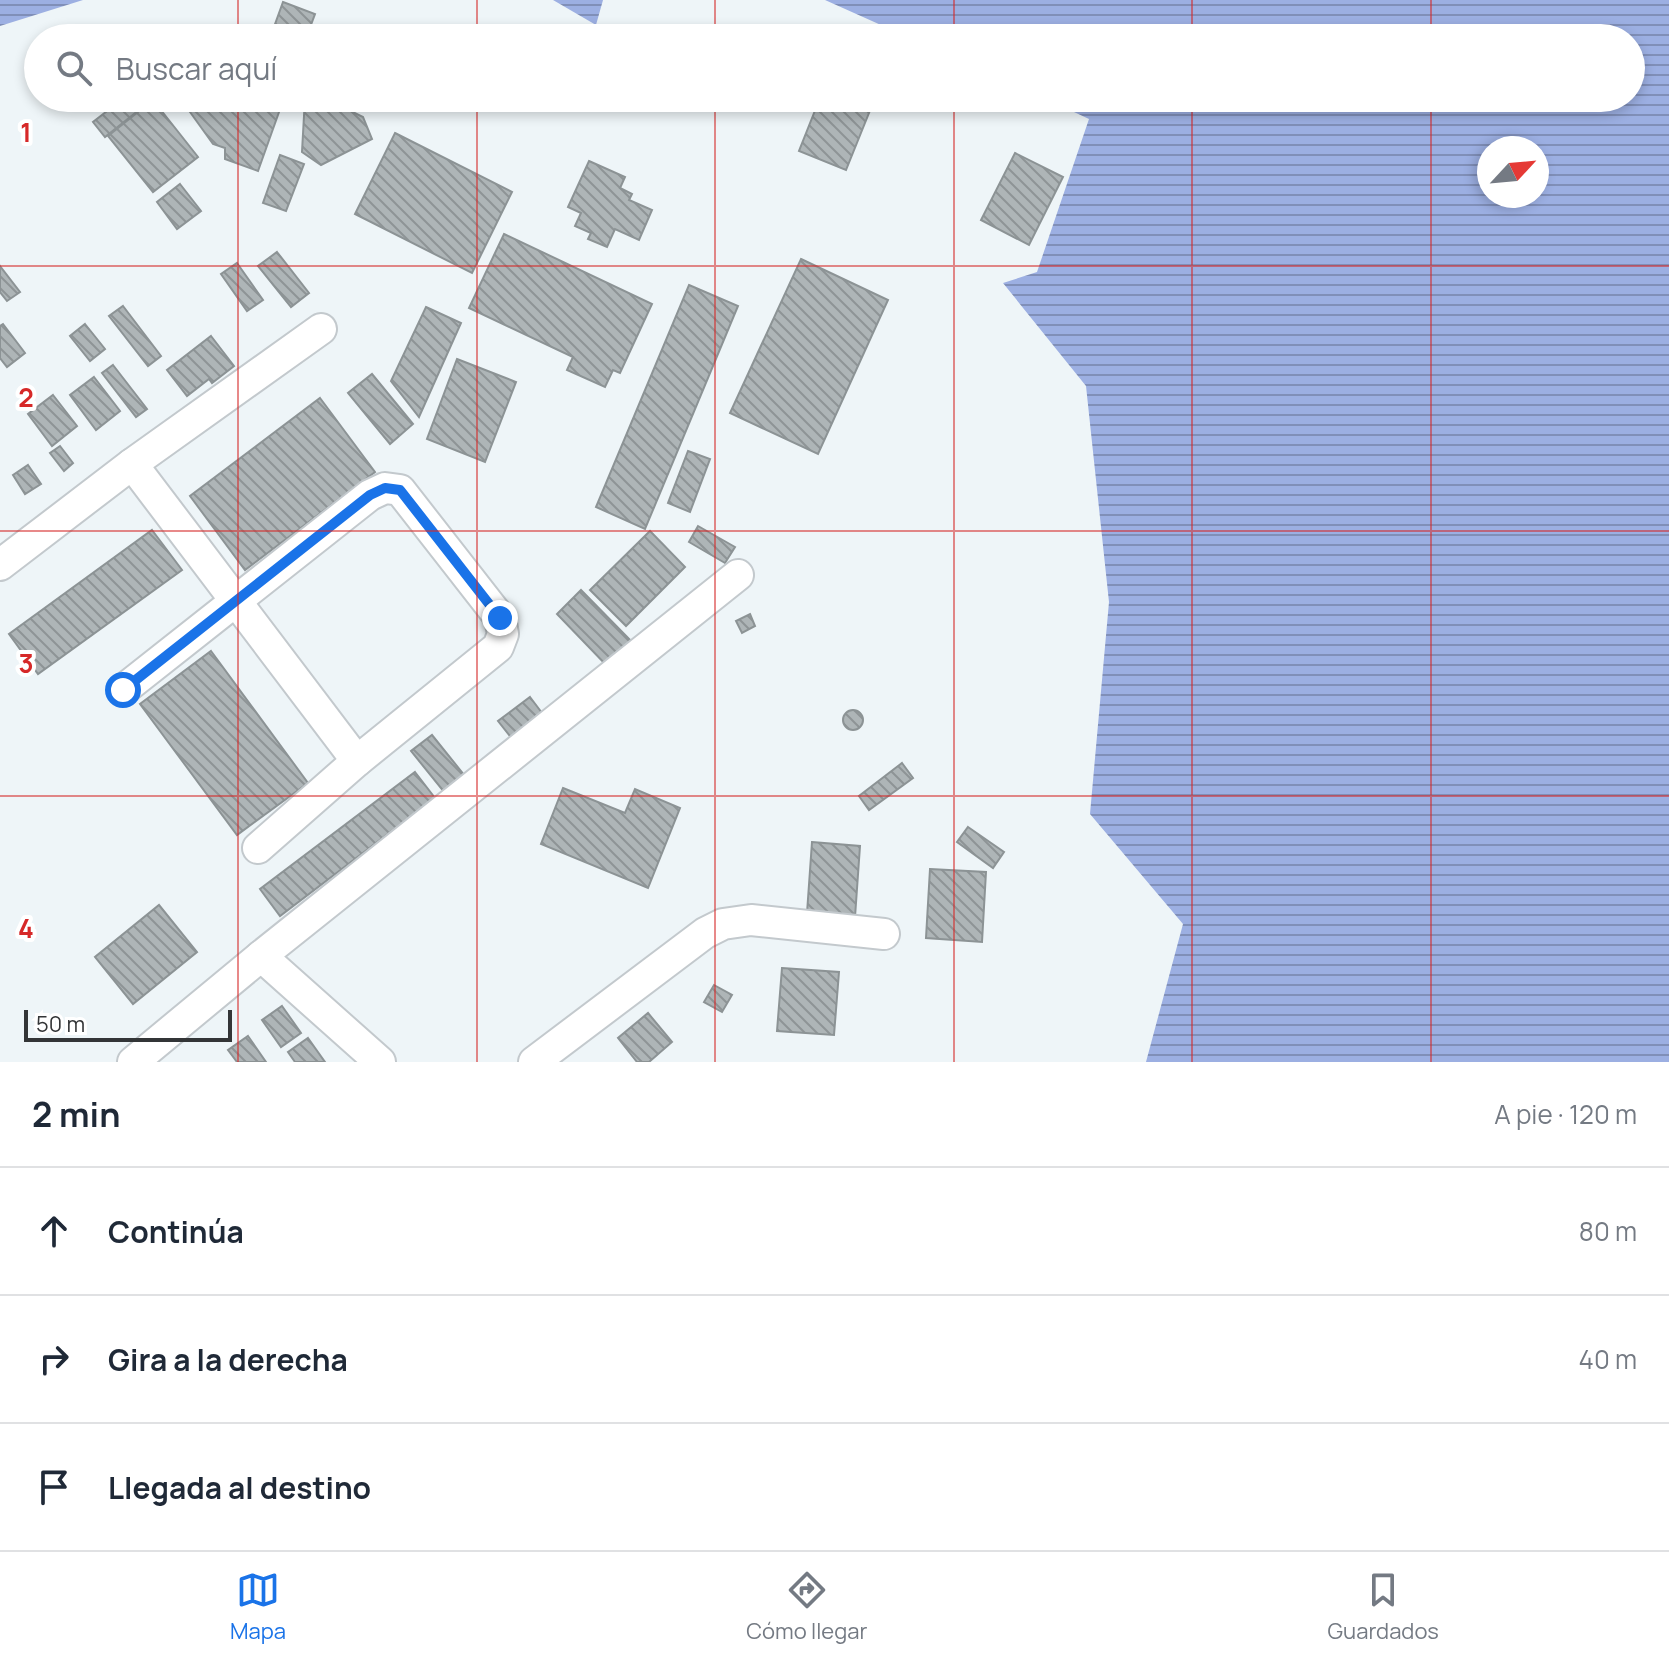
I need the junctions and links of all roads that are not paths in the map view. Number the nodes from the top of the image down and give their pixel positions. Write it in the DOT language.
graph roads {
  1 [pos="321,329"];
  2 [pos="132,464"];
  3 [pos="0,565"];
  4 [pos="738,575"];
  5 [pos="236,602"];
  6 [pos="123,690"];
  7 [pos="357,761"];
  8 [pos="258,848"];
  9 [pos="884,934"];
  10 [pos="261,956"];
  11 [pos="133,1062"];
  12 [pos="380,1062"];
  13 [pos="534,1062"];
  1 -- 2 [label="street"];
  2 -- 3 [label="street"];
  2 -- 5 [label="street"];
  4 -- 10 [label="street"];
  5 -- 6 [label="street"];
  5 -- 7 [label="street"];
  5 -- 7 [label="street"];
  7 -- 8 [label="street"];
  9 -- 13 [label="street"];
  10 -- 11 [label="street"];
  10 -- 12 [label="street"];
}
